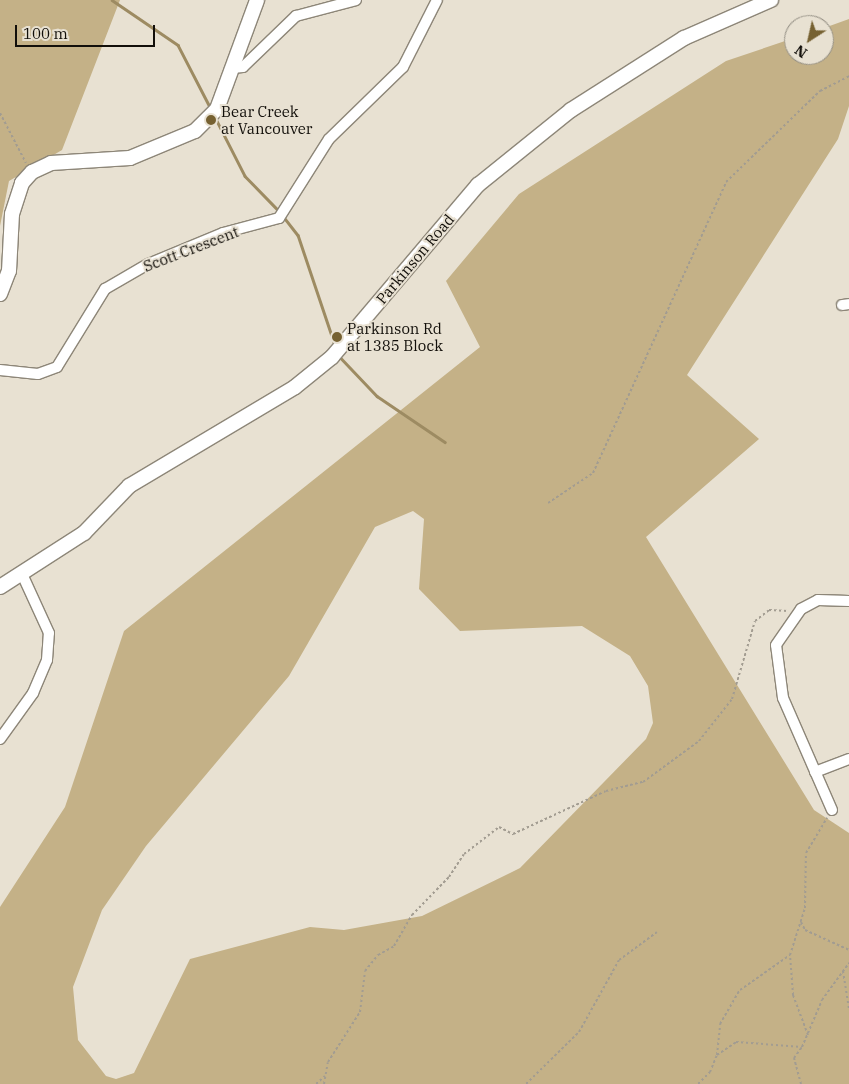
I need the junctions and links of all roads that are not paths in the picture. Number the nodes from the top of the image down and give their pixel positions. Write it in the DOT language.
graph roads {
  1 [pos="257,0"];
  2 [pos="356,0"];
  3 [pos="437,0"];
  4 [pos="770,0"];
  5 [pos="232,68"];
  6 [pos="0,294"];
  7 [pos="0,370"];
  8 [pos="22,574"];
  9 [pos="0,587"];
  10 [pos="849,601"];
  11 [pos="0,739"];
  12 [pos="849,759"];
  13 [pos="815,772"];
  14 [pos="832,810"];
  1 -- 5 [label="street"];
  2 -- 5 [label="street"];
  3 -- 7 [label="street, Scott Crescent"];
  4 -- 8 [label="street, Parkinson Road"];
  5 -- 6 [label="street"];
  8 -- 9 [label="street, Parkinson Road"];
  8 -- 11 [label="street"];
  10 -- 13 [label="street"];
  12 -- 13 [label="street"];
  13 -- 14 [label="street"];
}
